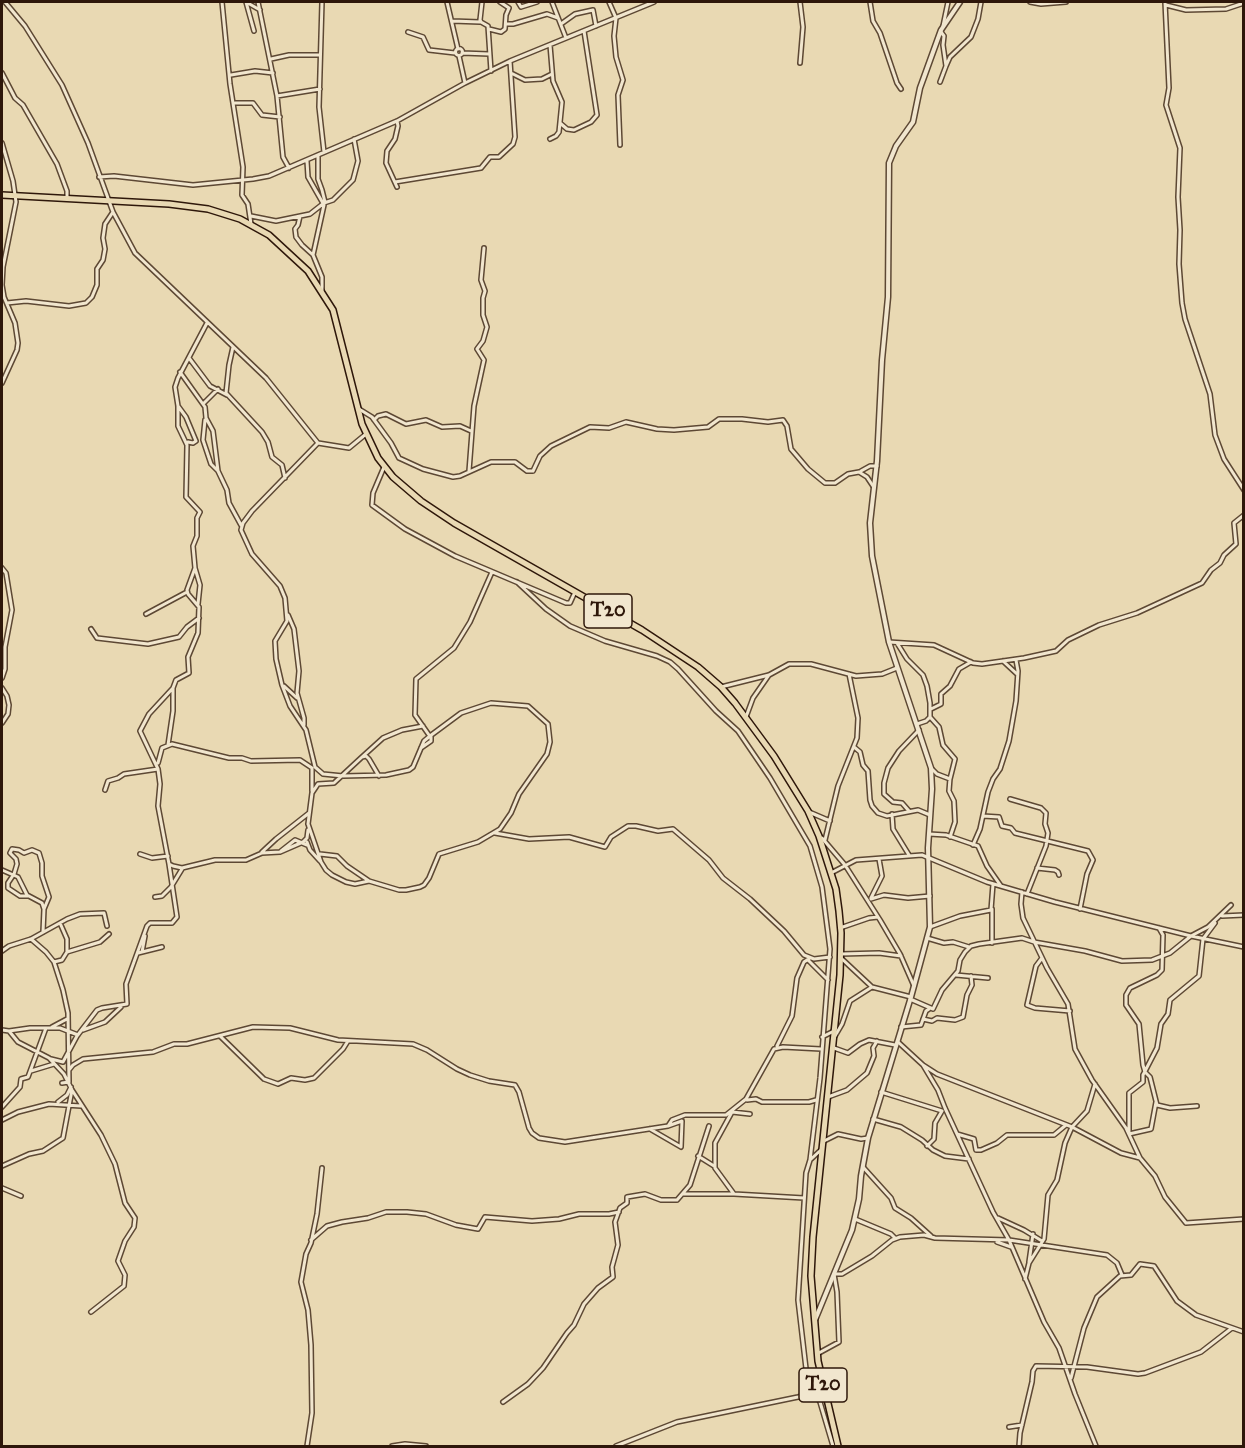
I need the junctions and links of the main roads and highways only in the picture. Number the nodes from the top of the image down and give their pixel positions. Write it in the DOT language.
graph roads {
  1 [pos="2,195"];
  2 [pos="838,1446"];
  1 -- 2 [label="main road, T20"];
}
